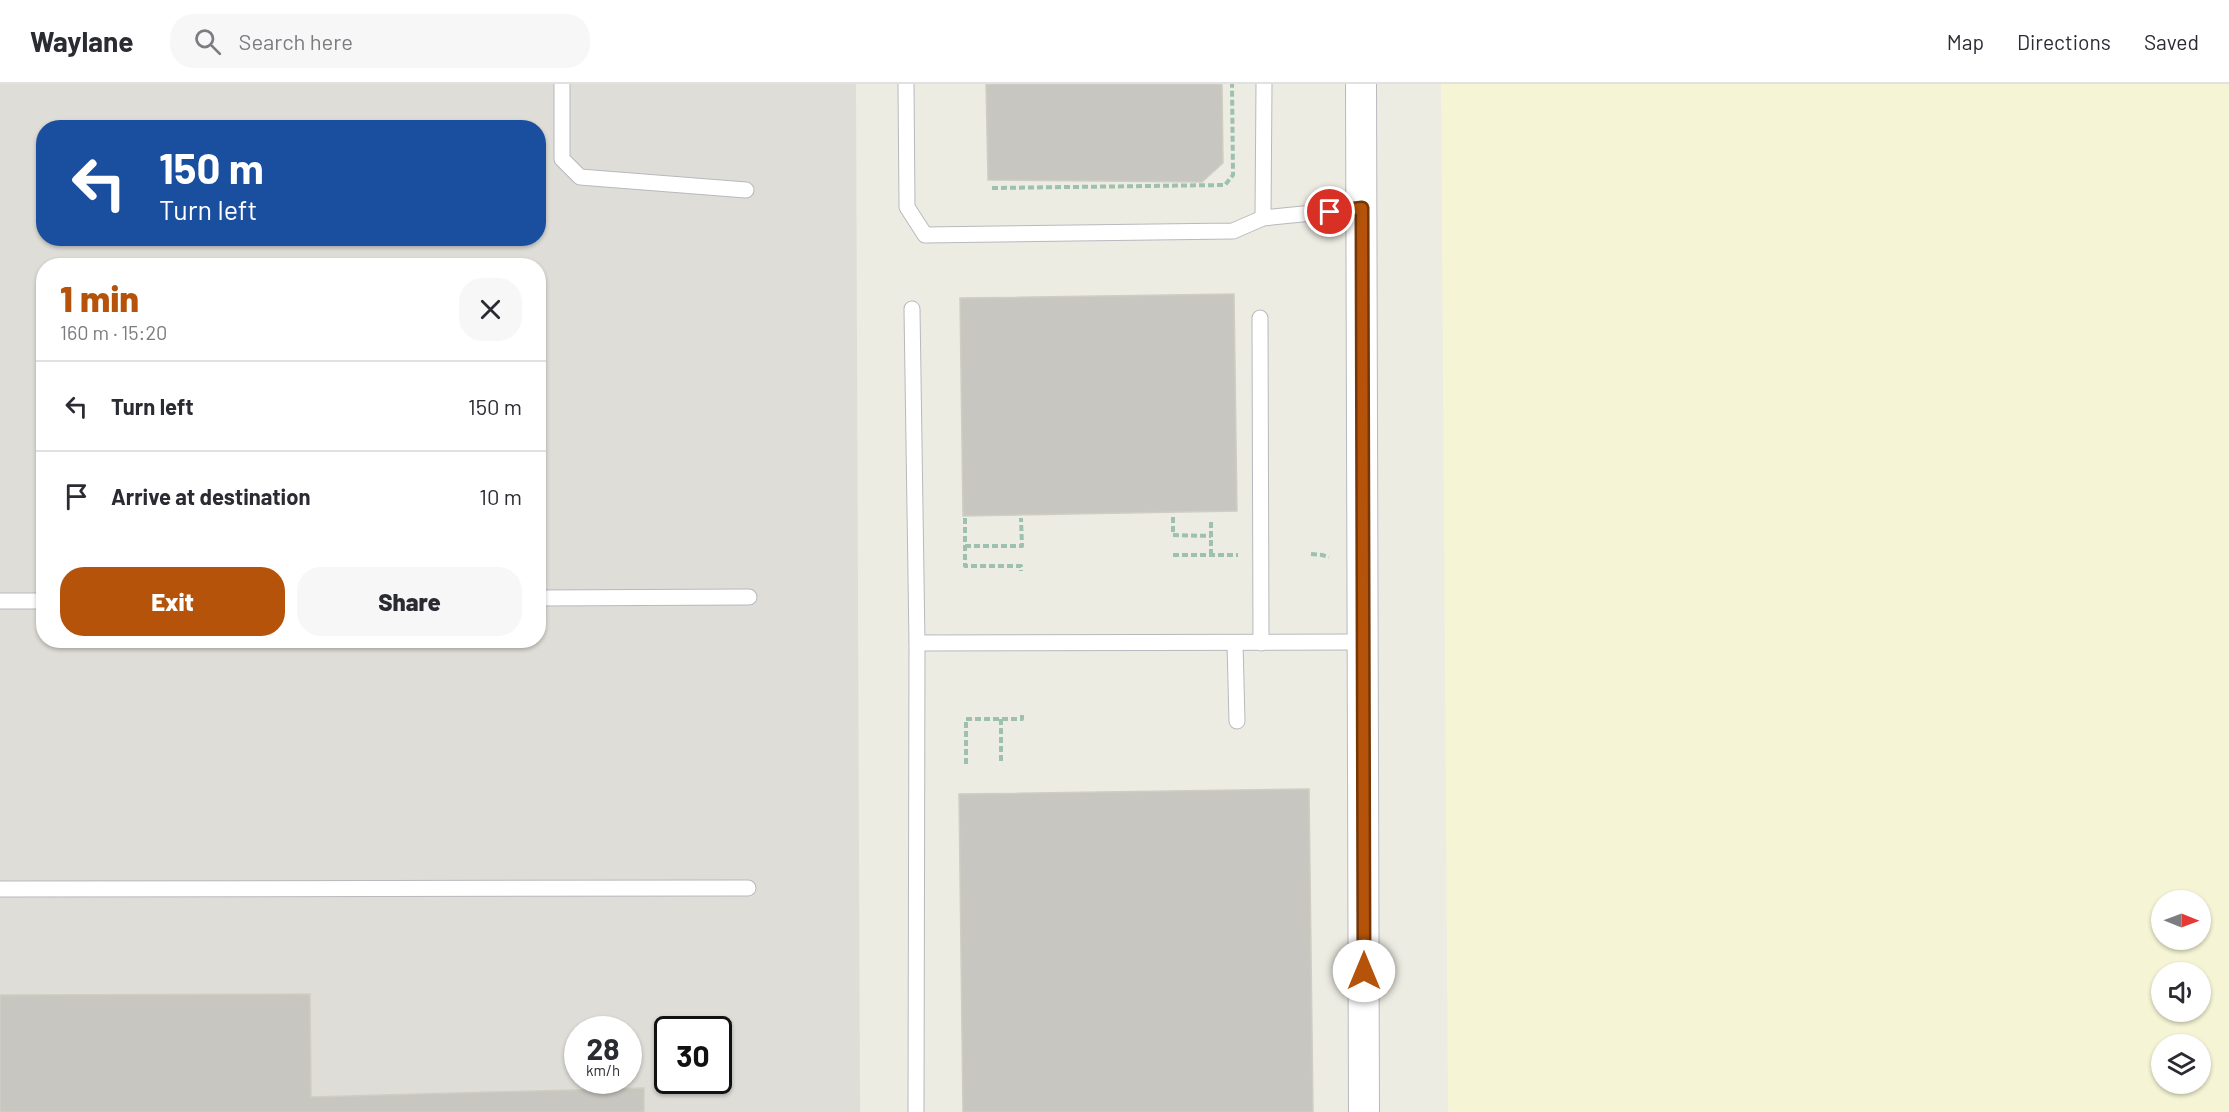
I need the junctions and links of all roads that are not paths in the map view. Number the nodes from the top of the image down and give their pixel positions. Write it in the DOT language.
graph roads {
  1 [pos="562,84"];
  2 [pos="906,84"];
  3 [pos="1264,84"];
  4 [pos="1361,84"];
  5 [pos="747,190"];
  6 [pos="1362,208"];
  7 [pos="1263,218"];
  8 [pos="912,309"];
  9 [pos="1260,318"];
  10 [pos="749,597"];
  11 [pos="546,598"];
  12 [pos="36,601"];
  13 [pos="0,602"];
  14 [pos="1363,642"];
  15 [pos="917,643"];
  16 [pos="1235,643"];
  17 [pos="1261,643"];
  18 [pos="1237,721"];
  19 [pos="748,888"];
  20 [pos="0,889"];
  21 [pos="916,1112"];
  22 [pos="1364,1112"];
  1 -- 5 [label="lane"];
  2 -- 7 [label="lane"];
  3 -- 7 [label="lane"];
  4 -- 6 [label="street"];
  6 -- 7 [label="lane"];
  6 -- 14 [label="street"];
  8 -- 15 [label="lane"];
  9 -- 17 [label="lane"];
  10 -- 11 [label="lane"];
  12 -- 13 [label="lane"];
  14 -- 17 [label="lane"];
  14 -- 22 [label="street"];
  15 -- 16 [label="lane"];
  15 -- 21 [label="lane"];
  16 -- 17 [label="lane"];
  16 -- 18 [label="lane"];
  19 -- 20 [label="lane"];
}
